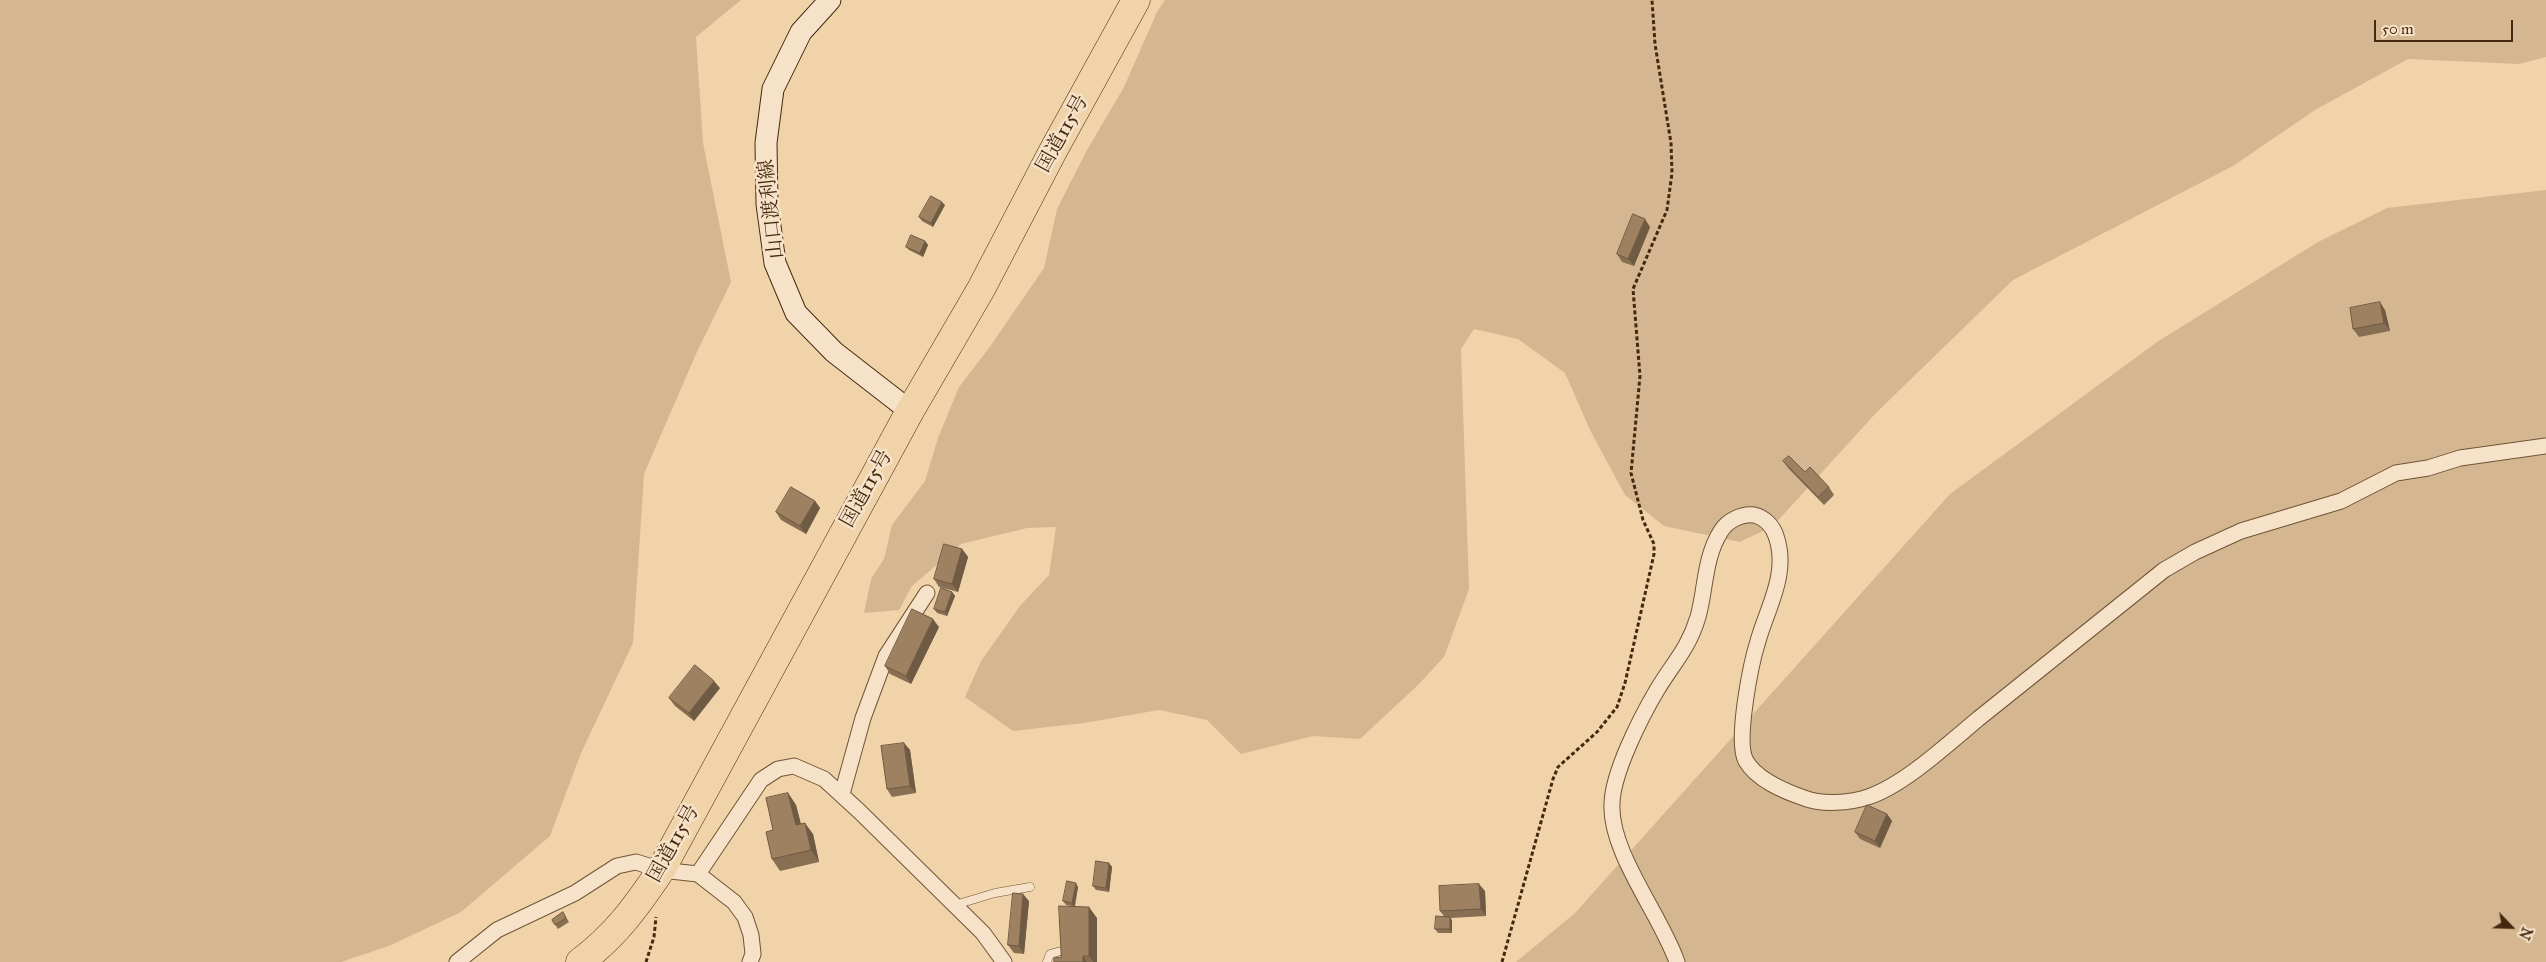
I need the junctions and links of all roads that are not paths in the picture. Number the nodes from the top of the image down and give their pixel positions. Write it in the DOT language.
graph roads {
  1 [pos="830,0"];
  2 [pos="1136,0"];
  3 [pos="910,411"];
  4 [pos="2546,446"];
  5 [pos="927,593"];
  6 [pos="842,794"];
  7 [pos="661,870"];
  8 [pos="698,874"];
  9 [pos="1030,887"];
  10 [pos="954,905"];
  11 [pos="1061,952"];
  12 [pos="456,962"];
  13 [pos="580,962"];
  14 [pos="750,962"];
  15 [pos="1004,962"];
  16 [pos="1047,962"];
  17 [pos="1677,962"];
  1 -- 3 [label="main road, 山口渡利線"];
  2 -- 3 [label="highway, 国道115号"];
  3 -- 7 [label="highway, 国道115号"];
  4 -- 17 [label="street"];
  5 -- 6 [label="street"];
  6 -- 8 [label="street"];
  6 -- 10 [label="street"];
  7 -- 8 [label="street"];
  7 -- 12 [label="street"];
  7 -- 13 [label="highway, 国道115号"];
  8 -- 14 [label="street"];
  9 -- 10 [label="lane"];
  10 -- 15 [label="street"];
  11 -- 16 [label="lane"];
}
